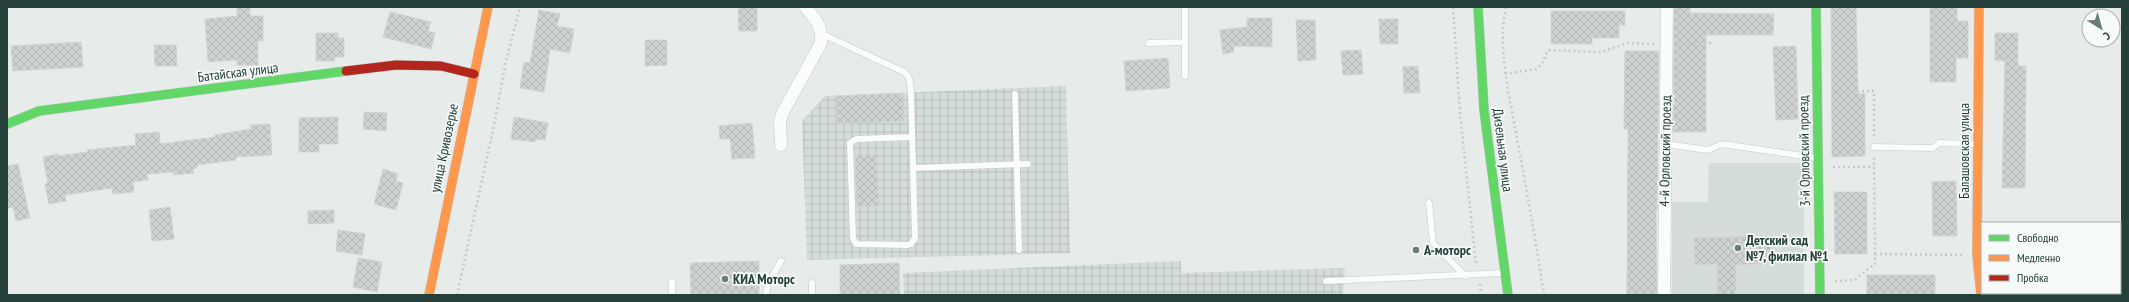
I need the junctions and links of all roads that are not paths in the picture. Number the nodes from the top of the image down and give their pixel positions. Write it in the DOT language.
graph roads {
  1 [pos="488,7"];
  2 [pos="805,7"];
  3 [pos="1185,7"];
  4 [pos="1478,7"];
  5 [pos="1666,7"];
  6 [pos="1816,7"];
  7 [pos="1980,7"];
  8 [pos="822,34"];
  9 [pos="1185,42"];
  10 [pos="1149,43"];
  11 [pos="474,74"];
  12 [pos="1185,76"];
  13 [pos="1015,94"];
  14 [pos="7,124"];
  15 [pos="912,137"];
  16 [pos="1665,144"];
  17 [pos="1977,144"];
  18 [pos="781,145"];
  19 [pos="1874,147"];
  20 [pos="1818,163"];
  21 [pos="1018,164"];
  22 [pos="1028,164"];
  23 [pos="913,168"];
  24 [pos="1429,202"];
  25 [pos="1020,250"];
  26 [pos="781,261"];
  27 [pos="1505,273"];
  28 [pos="1464,276"];
  29 [pos="1326,280"];
  30 [pos="672,282"];
  31 [pos="812,283"];
  32 [pos="429,295"];
  33 [pos="672,295"];
  34 [pos="766,295"];
  35 [pos="812,295"];
  36 [pos="1508,295"];
  37 [pos="1664,295"];
  38 [pos="1820,295"];
  39 [pos="1981,295"];
  1 -- 11 [label="street, улица Кривозерье"];
  2 -- 8 [label="street"];
  3 -- 9 [label="lane"];
  4 -- 27 [label="street, Дизельная улица"];
  5 -- 16 [label="street, 4-й Орловский проезд"];
  6 -- 20 [label="street, 3-й Орловский проезд"];
  7 -- 17 [label="street, Балашовская улица"];
  8 -- 15 [label="lane"];
  8 -- 18 [label="street"];
  9 -- 10 [label="lane"];
  9 -- 12 [label="lane"];
  11 -- 14 [label="street, Батайская улица"];
  11 -- 32 [label="street, улица Кривозерье"];
  13 -- 21 [label="lane"];
  15 -- 23 [label="lane"];
  15 -- 23 [label="lane"];
  16 -- 20 [label="lane"];
  16 -- 37 [label="street, 4-й Орловский проезд"];
  17 -- 19 [label="lane"];
  17 -- 39 [label="street, Балашовская улица"];
  20 -- 38 [label="street, 3-й Орловский проезд"];
  21 -- 22 [label="lane"];
  21 -- 23 [label="lane"];
  21 -- 25 [label="lane"];
  24 -- 28 [label="lane"];
  26 -- 34 [label="lane"];
  27 -- 28 [label="lane"];
  27 -- 36 [label="street, Дизельная улица"];
  28 -- 29 [label="lane"];
  30 -- 33 [label="lane"];
  31 -- 35 [label="lane"];
}
